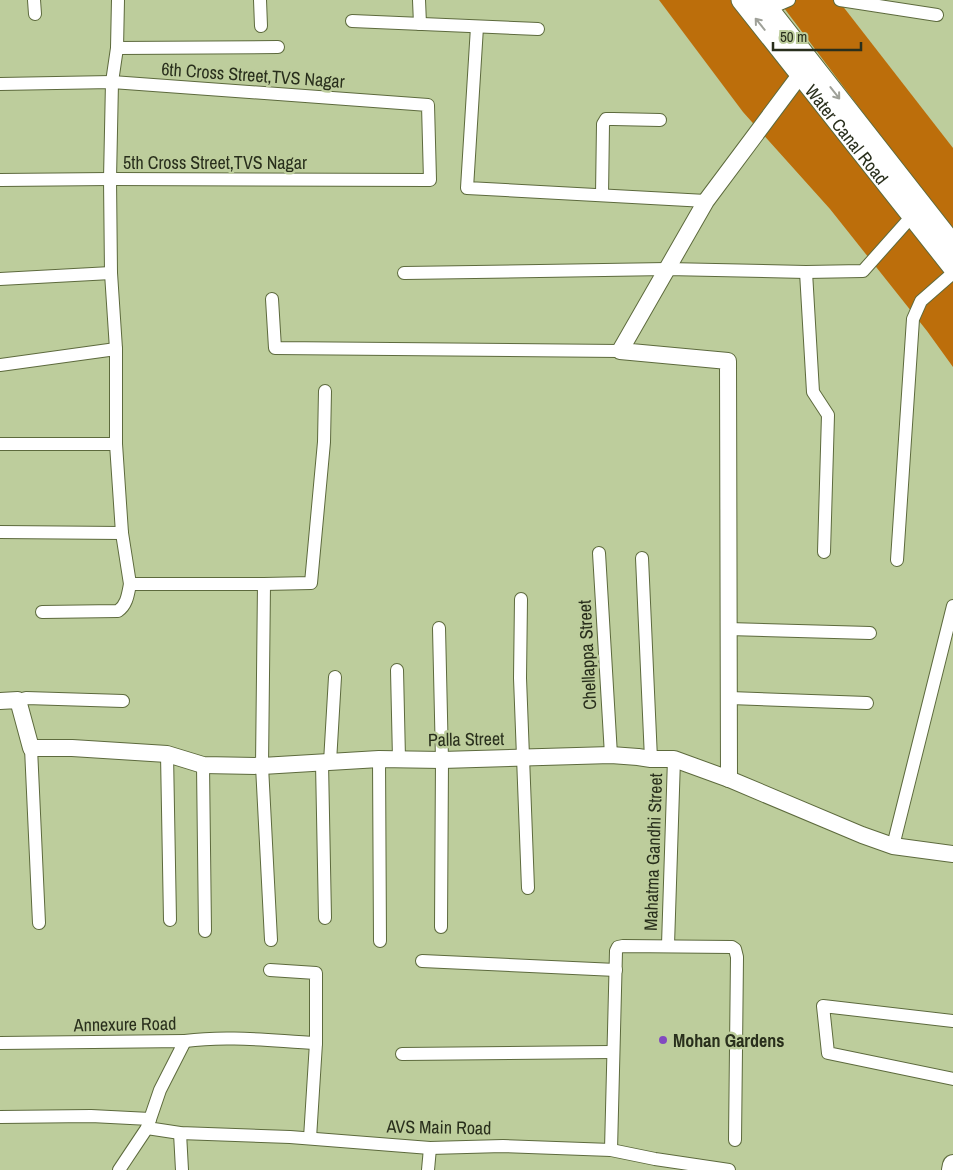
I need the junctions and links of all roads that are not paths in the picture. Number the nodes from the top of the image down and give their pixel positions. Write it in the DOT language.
graph roads {
  1 [pos="34,0"];
  2 [pos="118,0"];
  3 [pos="260,0"];
  4 [pos="419,0"];
  5 [pos="741,0"];
  6 [pos="789,0"];
  7 [pos="840,0"];
  8 [pos="765,4"];
  9 [pos="35,14"];
  10 [pos="936,15"];
  11 [pos="352,21"];
  12 [pos="420,24"];
  13 [pos="261,26"];
  14 [pos="477,27"];
  15 [pos="538,29"];
  16 [pos="278,47"];
  17 [pos="117,48"];
  18 [pos="806,69"];
  19 [pos="112,82"];
  20 [pos="0,84"];
  21 [pos="660,120"];
  22 [pos="110,179"];
  23 [pos="0,180"];
  24 [pos="430,180"];
  25 [pos="602,195"];
  26 [pos="706,200"];
  27 [pos="918,211"];
  28 [pos="953,244"];
  29 [pos="953,268"];
  30 [pos="667,269"];
  31 [pos="806,272"];
  32 [pos="111,273"];
  33 [pos="404,273"];
  34 [pos="953,273"];
  35 [pos="0,279"];
  36 [pos="272,299"];
  37 [pos="116,349"];
  38 [pos="620,351"];
  39 [pos="0,364"];
  40 [pos="325,391"];
  41 [pos="0,444"];
  42 [pos="116,444"];
  43 [pos="0,532"];
  44 [pos="122,533"];
  45 [pos="824,552"];
  46 [pos="599,553"];
  47 [pos="642,558"];
  48 [pos="897,560"];
  49 [pos="130,584"];
  50 [pos="264,584"];
  51 [pos="521,599"];
  52 [pos="953,606"];
  53 [pos="42,612"];
  54 [pos="439,628"];
  55 [pos="728,629"];
  56 [pos="870,633"];
  57 [pos="397,670"];
  58 [pos="335,677"];
  59 [pos="730,698"];
  60 [pos="18,700"];
  61 [pos="0,701"];
  62 [pos="123,701"];
  63 [pos="867,703"];
  64 [pos="31,748"];
  65 [pos="167,754"];
  66 [pos="611,755"];
  67 [pos="523,758"];
  68 [pos="379,759"];
  69 [pos="399,759"];
  70 [pos="651,759"];
  71 [pos="674,759"];
  72 [pos="442,760"];
  73 [pos="326,762"];
  74 [pos="203,764"];
  75 [pos="262,766"];
  76 [pos="729,779"];
  77 [pos="893,846"];
  78 [pos="953,854"];
  79 [pos="528,888"];
  80 [pos="325,918"];
  81 [pos="170,920"];
  82 [pos="39,923"];
  83 [pos="441,927"];
  84 [pos="205,931"];
  85 [pos="272,940"];
  86 [pos="380,941"];
  87 [pos="668,945"];
  88 [pos="422,961"];
  89 [pos="270,970"];
  90 [pos="616,970"];
  91 [pos="953,1021"];
  92 [pos="185,1041"];
  93 [pos="0,1043"];
  94 [pos="316,1043"];
  95 [pos="612,1052"];
  96 [pos="402,1054"];
  97 [pos="953,1079"];
  98 [pos="0,1117"];
  99 [pos="148,1123"];
  100 [pos="180,1132"];
  101 [pos="310,1138"];
  102 [pos="735,1140"];
  103 [pos="430,1148"];
  104 [pos="611,1150"];
  105 [pos="655,1165"];
  106 [pos="953,1165"];
  107 [pos="119,1170"];
  108 [pos="182,1170"];
  109 [pos="428,1170"];
  110 [pos="730,1170"];
  111 [pos="952,1170"];
  1 -- 9 [label="street"];
  2 -- 17 [label="street"];
  3 -- 13 [label="street"];
  4 -- 12 [label="street"];
  18 -- 5 [label="main road, Water Canal Road, one-way"];
  6 -- 8 [label="street"];
  7 -- 10 [label="street"];
  8 -- 18 [label="main road, Water Canal Road"];
  11 -- 12 [label="street"];
  12 -- 14 [label="street"];
  14 -- 15 [label="street"];
  14 -- 25 [label="street"];
  16 -- 17 [label="street"];
  17 -- 19 [label="street"];
  18 -- 26 [label="street"];
  18 -- 27 [label="main road, Water Canal Road"];
  19 -- 20 [label="street, 6th Cross Street,TVS Nagar"];
  19 -- 22 [label="street"];
  19 -- 24 [label="street, 6th Cross Street,TVS Nagar"];
  21 -- 25 [label="street"];
  22 -- 23 [label="street, 5th Cross Street,TVS Nagar"];
  22 -- 24 [label="street, 5th Cross Street,TVS Nagar"];
  22 -- 32 [label="street"];
  25 -- 26 [label="street"];
  26 -- 30 [label="street"];
  27 -- 28 [label="main road"];
  27 -- 29 [label="main road, Water Canal Road"];
  27 -- 31 [label="street"];
  30 -- 31 [label="street"];
  30 -- 33 [label="street"];
  30 -- 38 [label="street"];
  31 -- 45 [label="street"];
  32 -- 35 [label="street"];
  32 -- 37 [label="street"];
  34 -- 48 [label="street"];
  36 -- 38 [label="street"];
  37 -- 39 [label="street"];
  37 -- 42 [label="street"];
  38 -- 55 [label="street"];
  40 -- 50 [label="street"];
  41 -- 42 [label="street"];
  42 -- 44 [label="street"];
  43 -- 44 [label="street"];
  44 -- 49 [label="street"];
  46 -- 66 [label="street, Chellappa Street"];
  47 -- 70 [label="street"];
  49 -- 50 [label="street"];
  49 -- 53 [label="street"];
  50 -- 75 [label="street"];
  51 -- 67 [label="street"];
  52 -- 77 [label="street"];
  54 -- 72 [label="street"];
  55 -- 56 [label="street"];
  55 -- 59 [label="street"];
  57 -- 69 [label="street"];
  58 -- 73 [label="street"];
  59 -- 63 [label="street"];
  59 -- 76 [label="street"];
  60 -- 61 [label="street"];
  60 -- 62 [label="street"];
  60 -- 64 [label="street"];
  64 -- 65 [label="street, Palla Street"];
  64 -- 82 [label="street"];
  65 -- 74 [label="street, Palla Street"];
  65 -- 81 [label="street"];
  66 -- 67 [label="street, Palla Street"];
  66 -- 70 [label="street, Palla Street"];
  67 -- 72 [label="street, Palla Street"];
  67 -- 79 [label="street"];
  68 -- 69 [label="street, Palla Street"];
  68 -- 73 [label="street, Palla Street"];
  68 -- 86 [label="street"];
  69 -- 72 [label="street, Palla Street"];
  70 -- 71 [label="street, Palla Street"];
  71 -- 76 [label="street, Palla Street"];
  71 -- 87 [label="street, Mahatma Gandhi Street"];
  72 -- 83 [label="street"];
  73 -- 75 [label="street, Palla Street"];
  73 -- 80 [label="street"];
  74 -- 75 [label="street, Palla Street"];
  74 -- 84 [label="street"];
  75 -- 85 [label="street"];
  76 -- 77 [label="street, Palla Street"];
  77 -- 78 [label="street, Palla Street"];
  87 -- 90 [label="street"];
  87 -- 102 [label="street"];
  88 -- 90 [label="street"];
  89 -- 94 [label="street"];
  90 -- 95 [label="street"];
  91 -- 97 [label="street"];
  92 -- 93 [label="street, Annexure Road"];
  92 -- 94 [label="street"];
  92 -- 99 [label="street, Annexure Road"];
  94 -- 101 [label="street"];
  95 -- 96 [label="street"];
  95 -- 104 [label="street"];
  98 -- 99 [label="street, AVS Main Road"];
  99 -- 100 [label="street, AVS Main Road"];
  99 -- 107 [label="street, Annexure Road"];
  100 -- 101 [label="street, AVS Main Road"];
  100 -- 108 [label="street"];
  101 -- 103 [label="street, AVS Main Road"];
  103 -- 104 [label="street, AVS Main Road"];
  103 -- 109 [label="street"];
  104 -- 105 [label="street, AVS Main Road"];
  105 -- 110 [label="street, AVS Main Road"];
  106 -- 111 [label="main road"];
}
